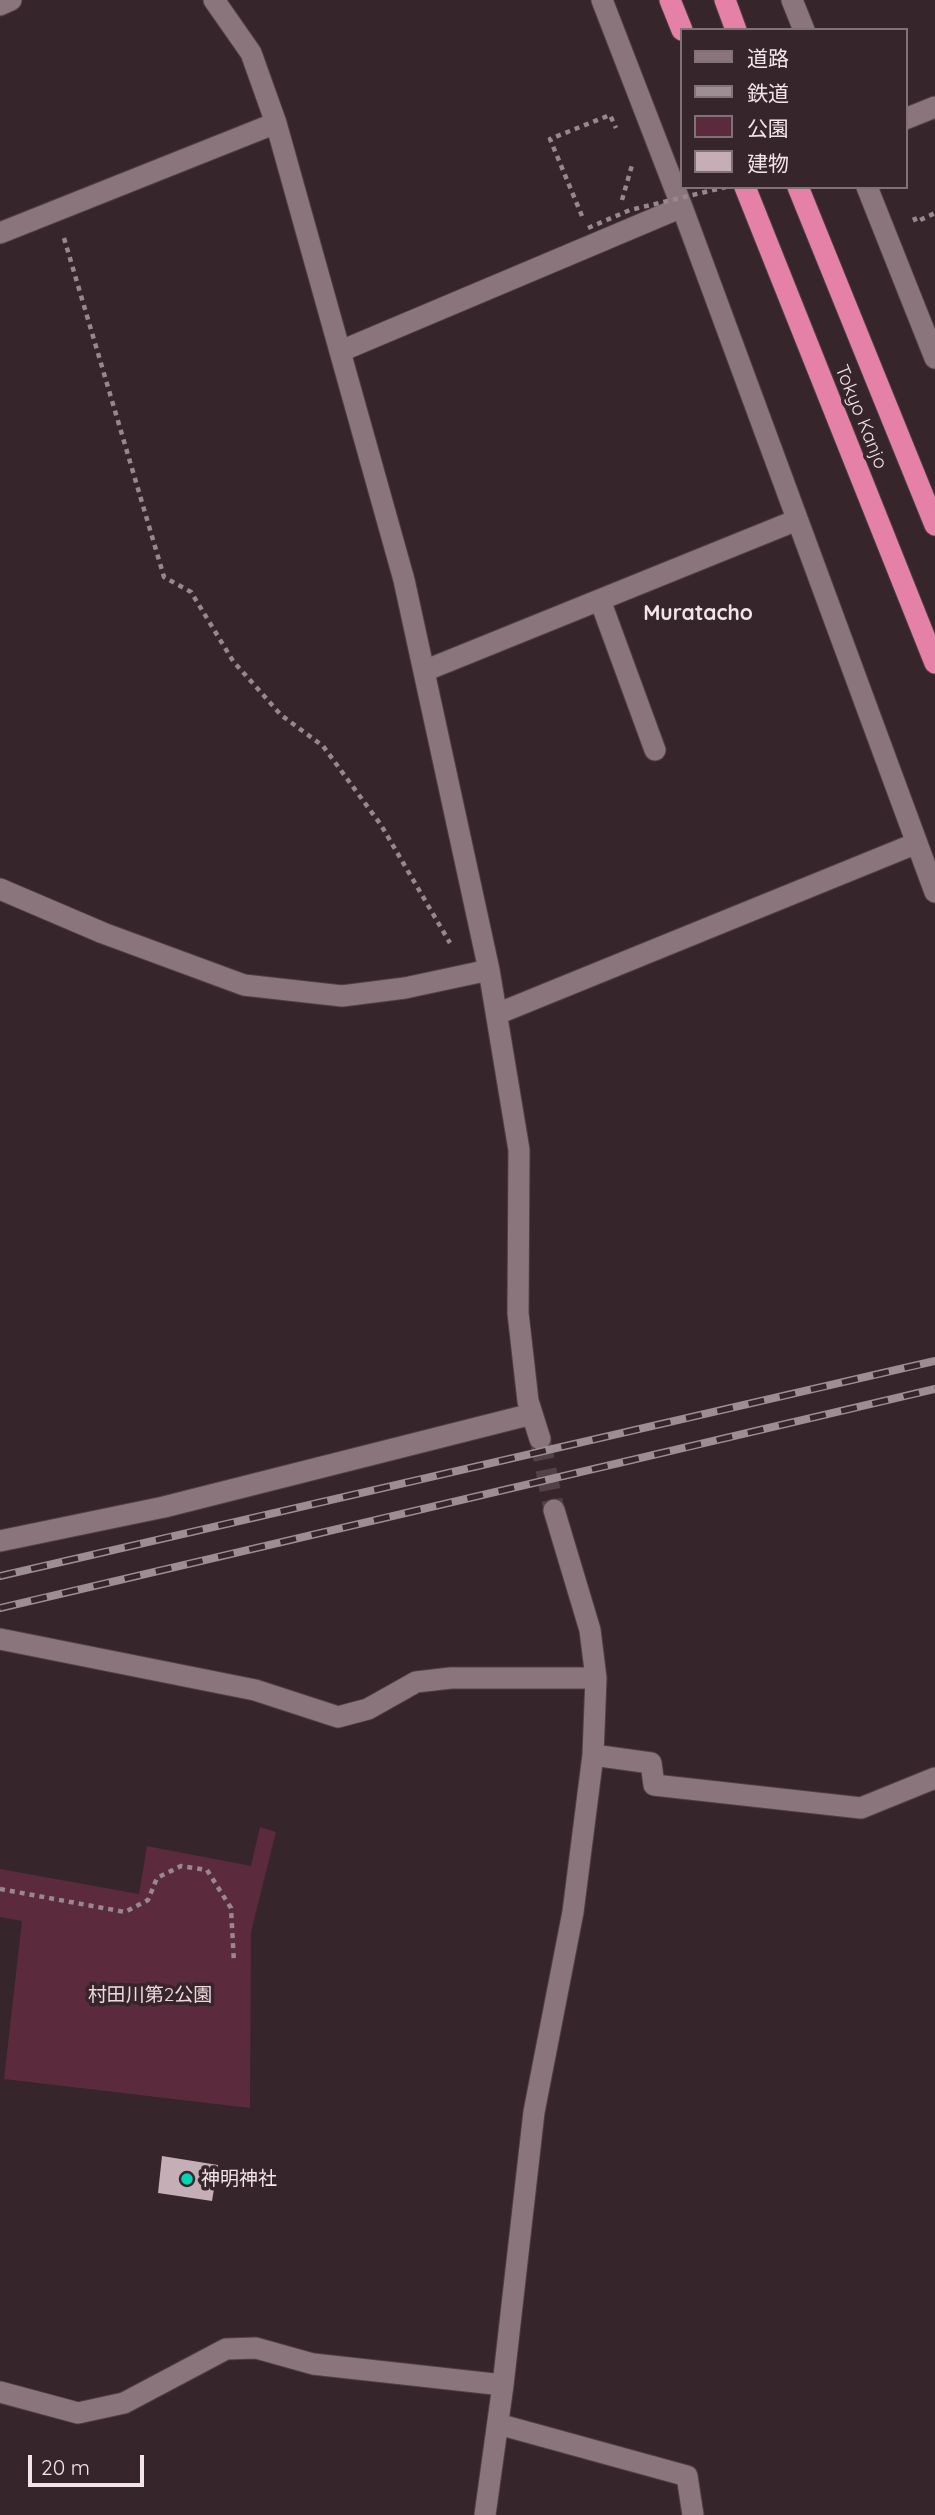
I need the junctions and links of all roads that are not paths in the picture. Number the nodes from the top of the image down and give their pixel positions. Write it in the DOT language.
graph roads {
  1 [pos="11,0"];
  2 [pos="214,0"];
  3 [pos="601,0"];
  4 [pos="670,0"];
  5 [pos="725,0"];
  6 [pos="792,0"];
  7 [pos="0,5"];
  8 [pos="681,28"];
  9 [pos="735,28"];
  10 [pos="803,28"];
  11 [pos="935,107"];
  12 [pos="907,118"];
  13 [pos="276,123"];
  14 [pos="746,189"];
  15 [pos="799,189"];
  16 [pos="868,189"];
  17 [pos="682,207"];
  18 [pos="0,233"];
  19 [pos="341,351"];
  20 [pos="935,358"];
  21 [pos="797,520"];
  22 [pos="935,525"];
  23 [pos="600,600"];
  24 [pos="935,663"];
  25 [pos="424,671"];
  26 [pos="655,750"];
  27 [pos="917,843"];
  28 [pos="0,889"];
  29 [pos="935,892"];
  30 [pos="488,965"];
  31 [pos="497,1014"];
  32 [pos="532,1414"];
  33 [pos="540,1439"];
  34 [pos="554,1510"];
  35 [pos="0,1541"];
  36 [pos="0,1639"];
  37 [pos="596,1678"];
  38 [pos="593,1755"];
  39 [pos="935,1778"];
  40 [pos="503,2385"];
  41 [pos="0,2392"];
  42 [pos="498,2424"];
  43 [pos="485,2515"];
  44 [pos="693,2515"];
  1 -- 7 [label="street"];
  2 -- 13 [label="street"];
  3 -- 17 [label="street"];
  4 -- 8 [label="highway"];
  5 -- 9 [label="highway"];
  6 -- 10 [label="street"];
  11 -- 12 [label="street"];
  13 -- 18 [label="street"];
  13 -- 19 [label="street"];
  14 -- 24 [label="highway, Tokyo Kanjo"];
  15 -- 22 [label="highway, Tokyo Kanjo"];
  16 -- 20 [label="street"];
  17 -- 19 [label="street"];
  17 -- 21 [label="street"];
  19 -- 25 [label="street"];
  21 -- 23 [label="street"];
  21 -- 27 [label="street"];
  23 -- 25 [label="street"];
  23 -- 26 [label="street"];
  25 -- 30 [label="street"];
  27 -- 29 [label="street"];
  27 -- 31 [label="street"];
  28 -- 30 [label="street"];
  30 -- 31 [label="street"];
  31 -- 32 [label="street"];
  32 -- 33 [label="street"];
  32 -- 35 [label="street"];
  34 -- 37 [label="street"];
  36 -- 37 [label="street"];
  37 -- 38 [label="street"];
  38 -- 39 [label="street"];
  38 -- 40 [label="street"];
  40 -- 41 [label="street"];
  40 -- 42 [label="street"];
  42 -- 43 [label="street"];
  42 -- 44 [label="street"];
}
